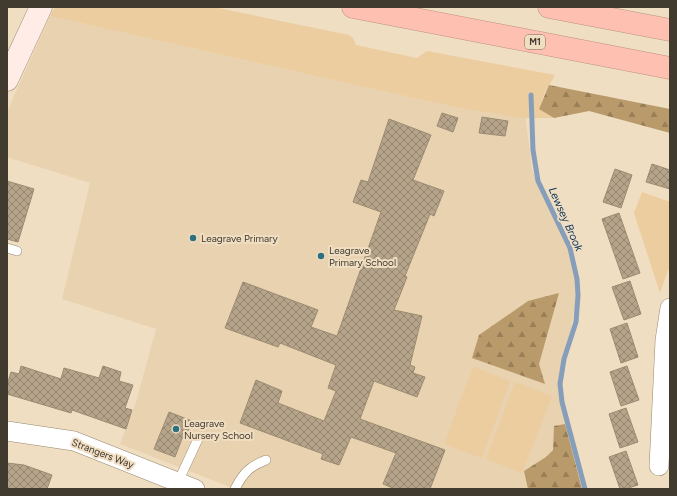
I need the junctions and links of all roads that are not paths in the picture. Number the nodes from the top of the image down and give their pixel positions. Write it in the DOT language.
graph roads {
  1 [pos="41,7"];
  2 [pos="353,7"];
  3 [pos="549,7"];
  4 [pos="670,30"];
  5 [pos="670,68"];
  6 [pos="7,80"];
  7 [pos="7,248"];
  8 [pos="17,251"];
  9 [pos="670,308"];
  10 [pos="7,431"];
  11 [pos="198,439"];
  12 [pos="266,460"];
  13 [pos="659,466"];
  14 [pos="187,486"];
  15 [pos="236,489"];
  1 -- 6 [label="street"];
  2 -- 5 [label="highway, M1"];
  3 -- 4 [label="highway"];
  7 -- 8 [label="lane"];
  9 -- 13 [label="street"];
  10 -- 14 [label="street, Strangers Way"];
  11 -- 14 [label="lane"];
  12 -- 15 [label="lane"];
}
